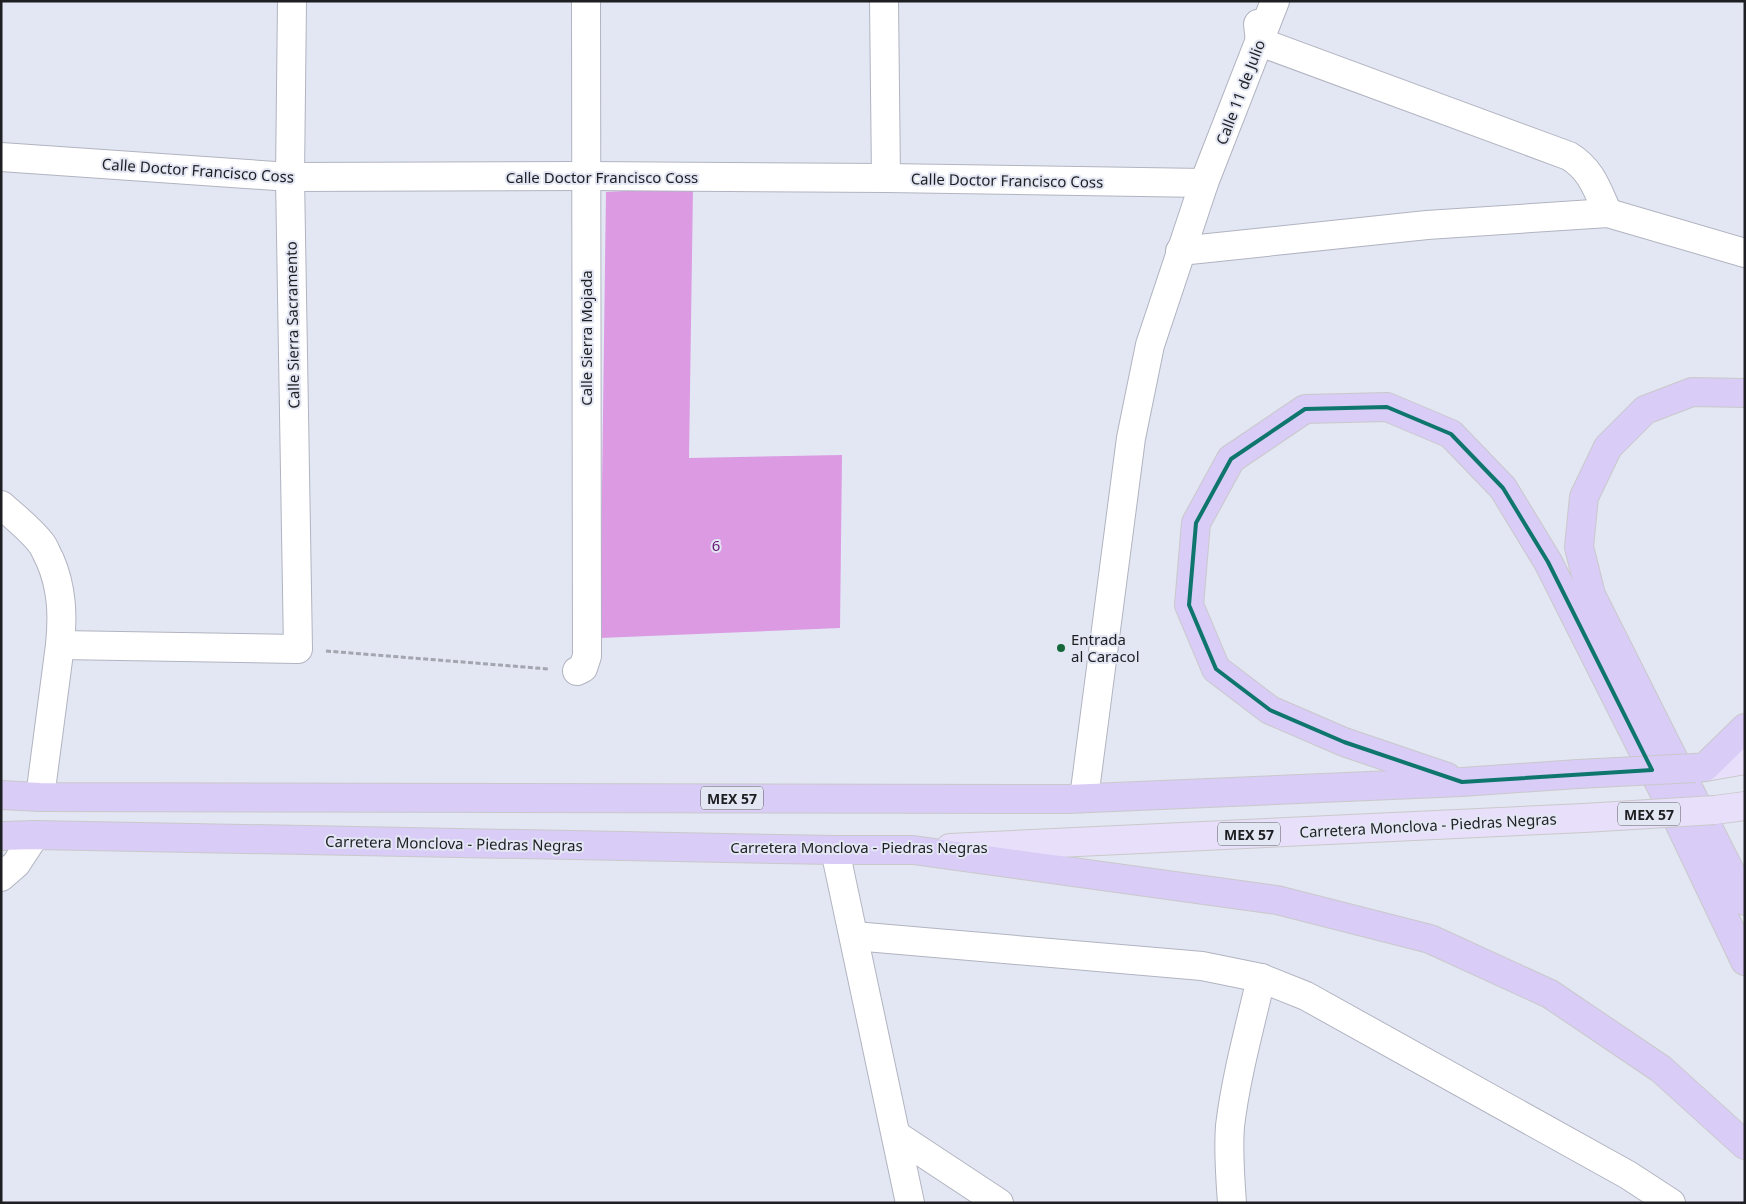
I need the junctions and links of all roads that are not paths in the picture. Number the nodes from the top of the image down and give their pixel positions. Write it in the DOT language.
graph roads {
  1 [pos="292,1"];
  2 [pos="586,1"];
  3 [pos="884,1"];
  4 [pos="1256,1"];
  5 [pos="1275,1"];
  6 [pos="1260,42"];
  7 [pos="1,157"];
  8 [pos="586,176"];
  9 [pos="290,177"];
  10 [pos="886,178"];
  11 [pos="1204,184"];
  12 [pos="1608,213"];
  13 [pos="1180,251"];
  14 [pos="1745,253"];
  15 [pos="1745,393"];
  16 [pos="1,505"];
  17 [pos="60,645"];
  18 [pos="577,671"];
  19 [pos="1745,728"];
  20 [pos="1745,760"];
  21 [pos="1700,767"];
  22 [pos="1462,782"];
  23 [pos="1,795"];
  24 [pos="40,796"];
  25 [pos="1084,798"];
  26 [pos="1745,806"];
  27 [pos="35,835"];
  28 [pos="1,836"];
  29 [pos="835,850"];
  30 [pos="914,850"];
  31 [pos="1,877"];
  32 [pos="1745,901"];
  33 [pos="854,936"];
  34 [pos="1745,961"];
  35 [pos="1261,978"];
  36 [pos="896,1136"];
  37 [pos="1745,1145"];
  38 [pos="910,1203"];
  39 [pos="999,1203"];
  40 [pos="1232,1203"];
  41 [pos="1671,1203"];
  1 -- 9 [label="street, Calle Sierra Sacramento"];
  2 -- 8 [label="street, Calle Sierra Mojada"];
  3 -- 10 [label="street"];
  4 -- 6 [label="street"];
  5 -- 6 [label="street, Calle 11 de Julio"];
  6 -- 11 [label="street, Calle 11 de Julio"];
  6 -- 12 [label="street"];
  7 -- 9 [label="street, Calle Doctor Francisco Coss"];
  8 -- 9 [label="street, Calle Doctor Francisco Coss"];
  8 -- 10 [label="street, Calle Doctor Francisco Coss"];
  8 -- 18 [label="street, Calle Sierra Mojada"];
  9 -- 17 [label="street, Calle Sierra Sacramento"];
  10 -- 11 [label="street, Calle Doctor Francisco Coss"];
  11 -- 13 [label="street, Calle 11 de Julio"];
  12 -- 13 [label="street"];
  12 -- 14 [label="street"];
  13 -- 25 [label="street, Calle 11 de Julio"];
  15 -- 32 [label="highway"];
  16 -- 17 [label="street"];
  17 -- 24 [label="street"];
  19 -- 21 [label="highway"];
  20 -- 21 [label="main road, MEX 57"];
  21 -- 22 [label="highway, MEX 57, bridge"];
  22 -- 25 [label="highway, MEX 57"];
  22 -- 34 [label="highway"];
  23 -- 24 [label="highway, MEX 57"];
  24 -- 25 [label="highway, MEX 57"];
  26 -- 30 [label="main road, Carretera Monclova - Piedras Negras / MEX 57, bridge"];
  27 -- 28 [label="highway, Carretera Monclova - Piedras Negras / MEX 57"];
  27 -- 29 [label="highway, Carretera Monclova - Piedras Negras / MEX 57"];
  27 -- 31 [label="street"];
  29 -- 30 [label="highway, Carretera Monclova - Piedras Negras / MEX 57"];
  29 -- 33 [label="street"];
  30 -- 37 [label="highway"];
  33 -- 35 [label="street"];
  33 -- 36 [label="street"];
  35 -- 40 [label="street"];
  35 -- 41 [label="street"];
  36 -- 38 [label="street"];
  36 -- 39 [label="street"];
}
